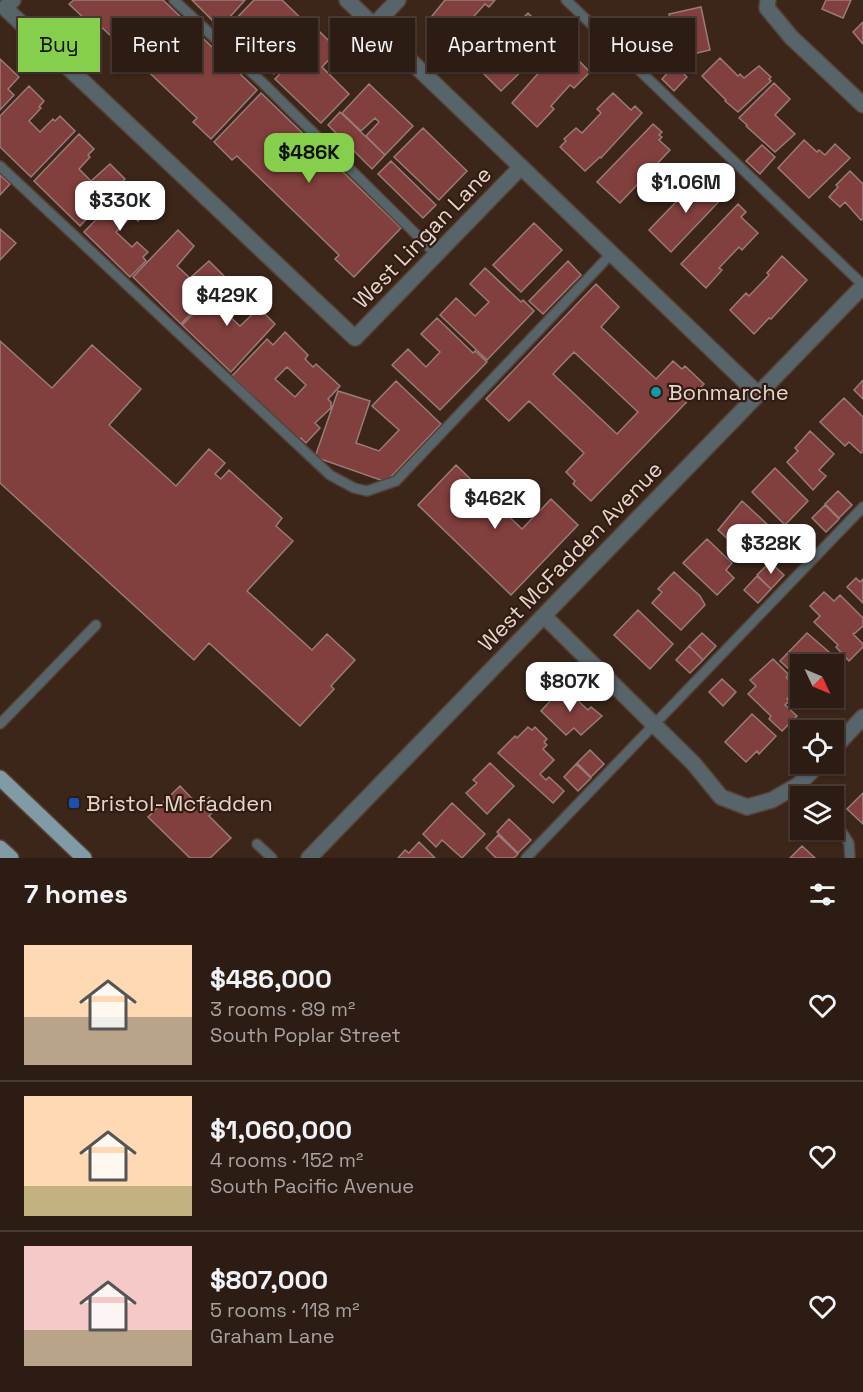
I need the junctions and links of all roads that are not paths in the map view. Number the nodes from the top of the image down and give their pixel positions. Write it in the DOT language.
graph roads {
  1 [pos="174,0"];
  2 [pos="348,0"];
  3 [pos="398,0"];
  4 [pos="566,0"];
  5 [pos="768,0"];
  6 [pos="9,4"];
  7 [pos="367,18"];
  8 [pos="381,18"];
  9 [pos="415,65"];
  10 [pos="863,105"];
  11 [pos="0,166"];
  12 [pos="521,167"];
  13 [pos="436,254"];
  14 [pos="611,254"];
  15 [pos="863,285"];
  16 [pos="758,394"];
  17 [pos="863,507"];
  18 [pos="544,616"];
  19 [pos="96,625"];
  20 [pos="863,717"];
  21 [pos="0,724"];
  22 [pos="654,724"];
  23 [pos="844,737"];
  24 [pos="809,774"];
  25 [pos="0,778"];
  26 [pos="798,785"];
  27 [pos="844,835"];
  28 [pos="257,844"];
  29 [pos="0,848"];
  30 [pos="11,858"];
  31 [pos="84,858"];
  32 [pos="272,858"];
  33 [pos="309,858"];
  34 [pos="526,858"];
  35 [pos="850,858"];
  1 -- 13 [label="lane"];
  2 -- 7 [label="street"];
  3 -- 8 [label="street"];
  4 -- 15 [label="lane"];
  5 -- 10 [label="street"];
  6 -- 13 [label="street, West Lingan Lane"];
  9 -- 12 [label="street"];
  11 -- 14 [label="lane"];
  12 -- 13 [label="street, West Lingan Lane"];
  12 -- 14 [label="street"];
  14 -- 16 [label="street"];
  15 -- 16 [label="street, West McFadden Avenue"];
  16 -- 18 [label="street, West McFadden Avenue"];
  17 -- 22 [label="lane"];
  18 -- 22 [label="street"];
  18 -- 33 [label="street, West McFadden Avenue"];
  19 -- 21 [label="lane"];
  20 -- 23 [label="street"];
  22 -- 26 [label="street"];
  22 -- 34 [label="lane"];
  24 -- 26 [label="street"];
  25 -- 31 [label="main road"];
  27 -- 35 [label="lane"];
  28 -- 32 [label="lane"];
  29 -- 30 [label="main road"];
}
